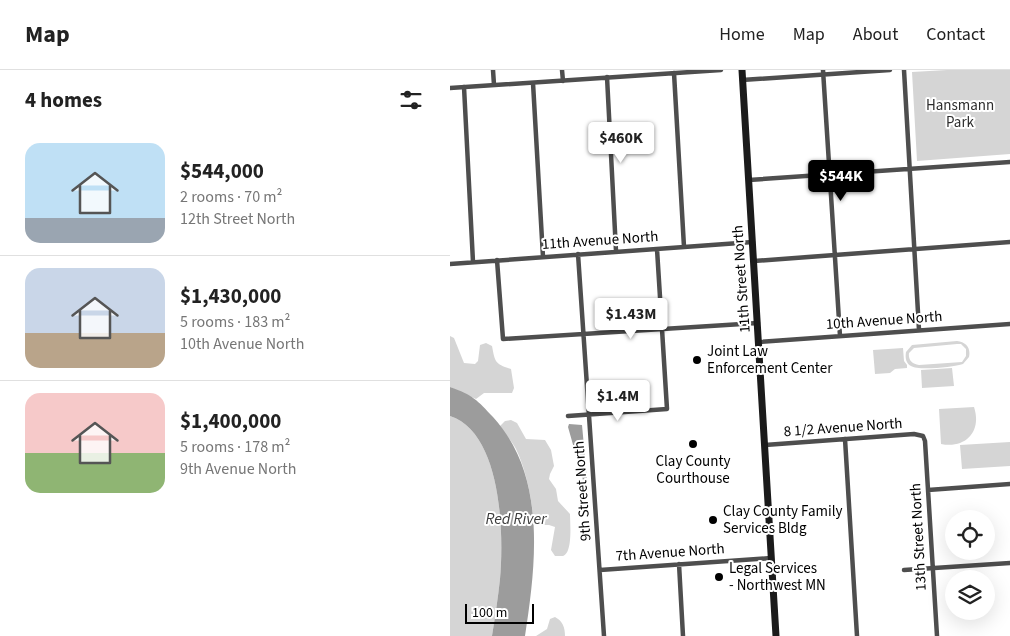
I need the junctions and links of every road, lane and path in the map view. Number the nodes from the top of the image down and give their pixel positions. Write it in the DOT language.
graph roads {
  1 [pos="493,70"];
  2 [pos="562,70"];
  3 [pos="721,70"];
  4 [pos="742,70"];
  5 [pos="890,70"];
  6 [pos="904,70"];
  7 [pos="823,72"];
  8 [pos="674,73"];
  9 [pos="607,77"];
  10 [pos="742,80"];
  11 [pos="563,81"];
  12 [pos="533,83"];
  13 [pos="494,85"];
  14 [pos="450,88"];
  15 [pos="464,88"];
  16 [pos="1010,162"];
  17 [pos="910,169"];
  18 [pos="829,175"];
  19 [pos="749,180"];
  20 [pos="753,242"];
  21 [pos="1010,242"];
  22 [pos="684,247"];
  23 [pos="658,249"];
  24 [pos="914,250"];
  25 [pos="616,251"];
  26 [pos="578,254"];
  27 [pos="835,255"];
  28 [pos="543,257"];
  29 [pos="497,260"];
  30 [pos="754,261"];
  31 [pos="473,262"];
  32 [pos="450,264"];
  33 [pos="758,323"];
  34 [pos="1010,324"];
  35 [pos="662,329"];
  36 [pos="919,330"];
  37 [pos="583,334"];
  38 [pos="840,336"];
  39 [pos="759,342"];
  40 [pos="589,414"];
  41 [pos="568,416"];
  42 [pos="923,436"];
  43 [pos="845,439"];
  44 [pos="765,445"];
  45 [pos="1010,484"];
  46 [pos="928,490"];
  47 [pos="771,558"];
  48 [pos="1010,563"];
  49 [pos="679,564"];
  50 [pos="933,568"];
  51 [pos="600,570"];
  52 [pos="904,570"];
  53 [pos="604,636"];
  54 [pos="683,636"];
  55 [pos="776,636"];
  56 [pos="857,636"];
  57 [pos="937,636"];
  1 -- 13 [label="street"];
  2 -- 11 [label="street"];
  3 -- 8 [label="street"];
  4 -- 10 [label="street, 11th Street North"];
  5 -- 7 [label="street"];
  6 -- 17 [label="street"];
  7 -- 10 [label="street"];
  7 -- 18 [label="street"];
  8 -- 9 [label="street"];
  8 -- 22 [label="street"];
  9 -- 11 [label="street"];
  9 -- 25 [label="street"];
  10 -- 19 [label="street, 11th Street North"];
  11 -- 12 [label="street"];
  12 -- 13 [label="street"];
  12 -- 28 [label="street"];
  13 -- 15 [label="street"];
  14 -- 15 [label="street"];
  15 -- 31 [label="street"];
  16 -- 17 [label="street"];
  17 -- 18 [label="street"];
  17 -- 24 [label="street"];
  18 -- 19 [label="street"];
  18 -- 27 [label="street"];
  19 -- 20 [label="street, 11th Street North"];
  20 -- 22 [label="street, 11th Avenue North"];
  20 -- 30 [label="street, 11th Street North"];
  21 -- 24 [label="street"];
  22 -- 23 [label="street, 11th Avenue North"];
  23 -- 25 [label="street, 11th Avenue North"];
  23 -- 35 [label="street"];
  24 -- 27 [label="street"];
  24 -- 36 [label="street"];
  25 -- 26 [label="street, 11th Avenue North"];
  26 -- 28 [label="street, 11th Avenue North"];
  26 -- 37 [label="street, 9th Street North"];
  27 -- 30 [label="street"];
  27 -- 38 [label="street"];
  28 -- 29 [label="street, 11th Avenue North"];
  29 -- 31 [label="street, 11th Avenue North"];
  29 -- 37 [label="street"];
  30 -- 33 [label="street, 11th Street North"];
  31 -- 32 [label="street, 11th Avenue North"];
  33 -- 35 [label="street"];
  33 -- 39 [label="street, 11th Street North"];
  34 -- 36 [label="street, 10th Avenue North"];
  35 -- 37 [label="street"];
  35 -- 40 [label="street"];
  36 -- 38 [label="street, 10th Avenue North"];
  37 -- 40 [label="street, 9th Street North"];
  38 -- 39 [label="street, 10th Avenue North"];
  39 -- 44 [label="street, 11th Street North"];
  40 -- 41 [label="street"];
  40 -- 51 [label="street, 9th Street North"];
  42 -- 43 [label="street, 8 1/2 Avenue North"];
  42 -- 46 [label="street, 13th Street North"];
  43 -- 44 [label="street, 8 1/2 Avenue North"];
  43 -- 56 [label="street"];
  44 -- 47 [label="street, 11th Street North"];
  45 -- 46 [label="street"];
  46 -- 50 [label="street, 13th Street North"];
  47 -- 49 [label="street, 7th Avenue North"];
  47 -- 55 [label="street, 11th Street North"];
  48 -- 50 [label="street"];
  49 -- 51 [label="street, 7th Avenue North"];
  49 -- 54 [label="street"];
  50 -- 52 [label="street"];
  50 -- 57 [label="street, 13th Street North"];
  51 -- 53 [label="street, 9th Street North"];
}
